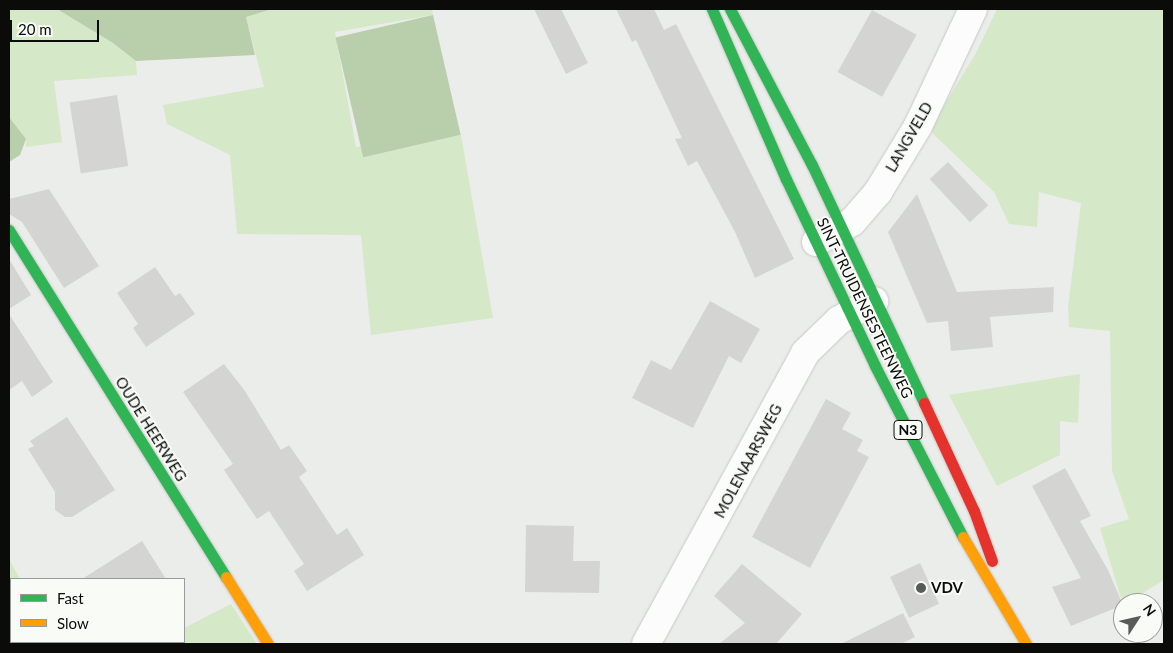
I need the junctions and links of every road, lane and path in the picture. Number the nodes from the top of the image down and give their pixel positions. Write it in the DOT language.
graph roads {
  1 [pos="712,9"];
  2 [pos="730,9"];
  3 [pos="973,9"];
  4 [pos="840,229"];
  5 [pos="9,230"];
  6 [pos="816,242"];
  7 [pos="874,301"];
  8 [pos="850,313"];
  9 [pos="1010,612"];
  10 [pos="268,644"];
  11 [pos="646,644"];
  12 [pos="1026,644"];
  1 -- 6 [label="main road, SINT-TRUIDENSESTEENWEG / N3"];
  2 -- 4 [label="main road, SINT-TRUIDENSESTEENWEG / N3"];
  3 -- 4 [label="street, LANGVELD"];
  4 -- 6 [label="street, LANGVELD"];
  4 -- 7 [label="main road, SINT-TRUIDENSESTEENWEG / N3"];
  5 -- 10 [label="main road, OUDE HEERWEG"];
  6 -- 8 [label="main road, SINT-TRUIDENSESTEENWEG / N3"];
  7 -- 8 [label="street, MOLENAARSWEG"];
  7 -- 9 [label="main road, SINT-TRUIDENSESTEENWEG / N3"];
  8 -- 9 [label="main road, SINT-TRUIDENSESTEENWEG / N3"];
  8 -- 11 [label="street, MOLENAARSWEG"];
  9 -- 12 [label="main road, SINT-TRUIDENSESTEENWEG / N3"];
}
